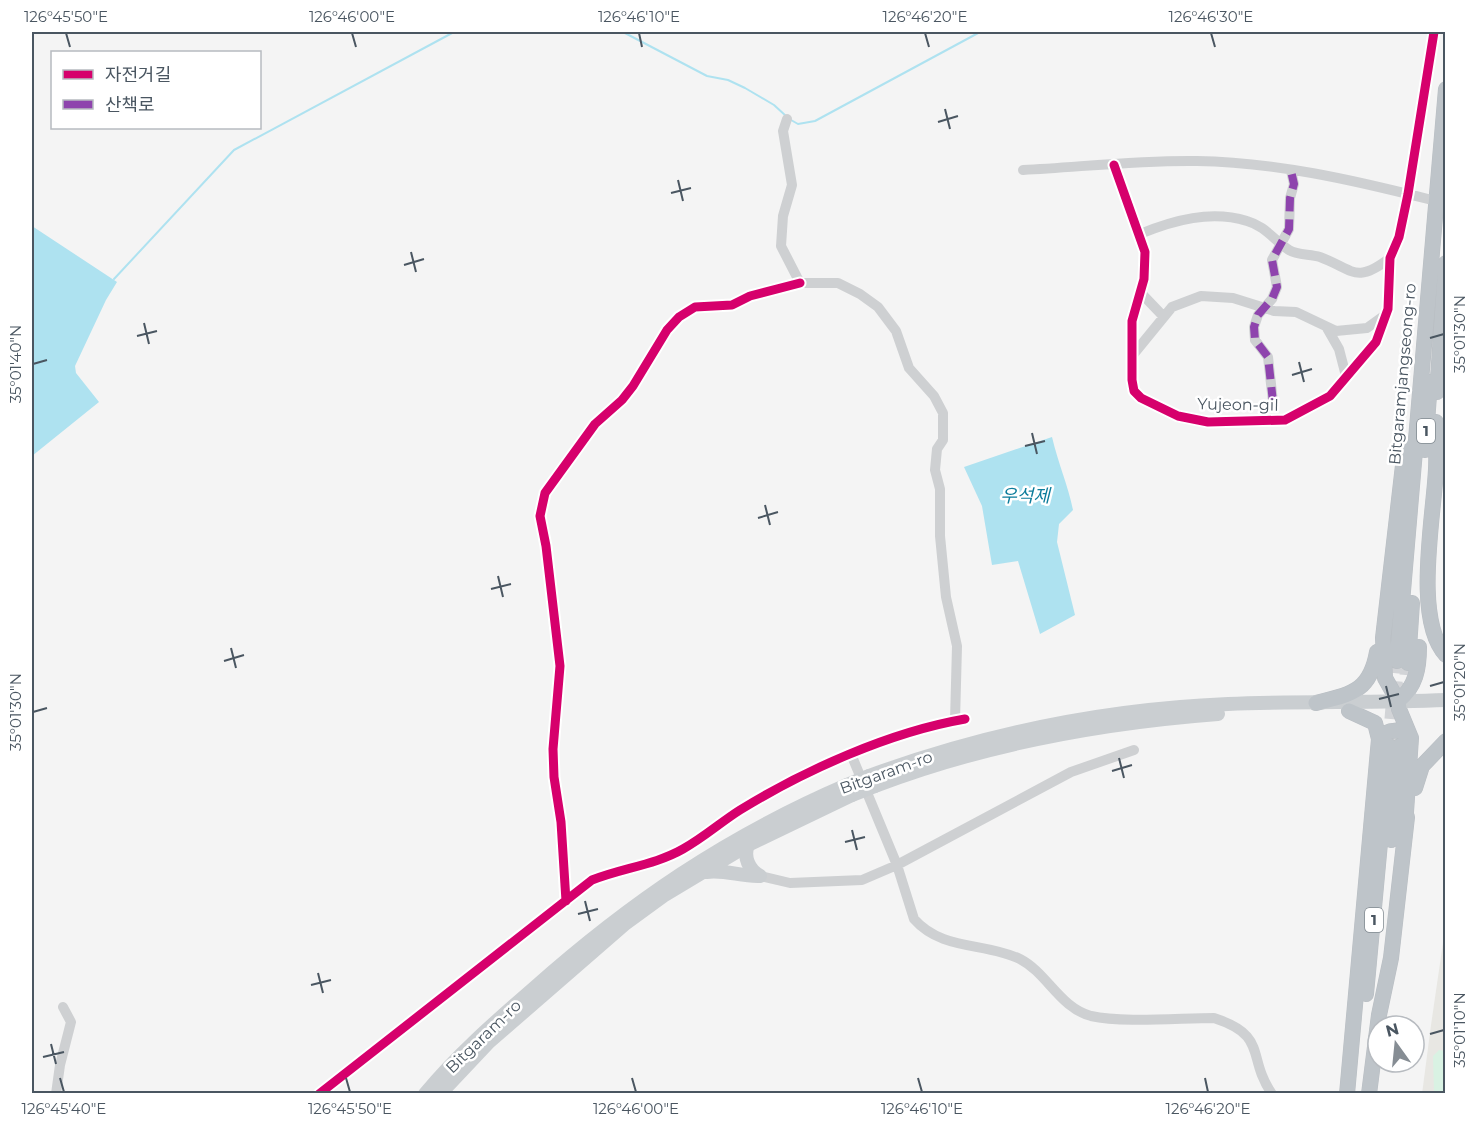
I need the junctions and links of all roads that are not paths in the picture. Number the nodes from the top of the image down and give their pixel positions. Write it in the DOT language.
graph roads {
  1 [pos="1434,32"];
  2 [pos="1446,89"];
  3 [pos="787,119"];
  4 [pos="1114,165"];
  5 [pos="1023,170"];
  6 [pos="1291,171"];
  7 [pos="1408,194"];
  8 [pos="1428,199"];
  9 [pos="1446,199"];
  10 [pos="1140,234"];
  11 [pos="1282,244"];
  12 [pos="1390,258"];
  13 [pos="1430,263"];
  14 [pos="1446,263"];
  15 [pos="801,284"];
  16 [pos="1141,294"];
  17 [pos="1263,308"];
  18 [pos="1385,315"];
  19 [pos="1163,316"];
  20 [pos="1327,328"];
  21 [pos="1132,356"];
  22 [pos="1346,376"];
  23 [pos="1274,402"];
  24 [pos="1429,564"];
  25 [pos="1383,638"];
  26 [pos="1446,655"];
  27 [pos="1383,670"];
  28 [pos="1415,678"];
  29 [pos="1446,700"];
  30 [pos="1316,703"];
  31 [pos="1399,705"];
  32 [pos="1446,708"];
  33 [pos="1349,711"];
  34 [pos="1446,741"];
  35 [pos="1395,742"];
  36 [pos="1134,750"];
  37 [pos="851,754"];
  38 [pos="872,781"];
  39 [pos="849,790"];
  40 [pos="1405,827"];
  41 [pos="748,845"];
  42 [pos="897,865"];
  43 [pos="703,873"];
  44 [pos="760,876"];
  45 [pos="566,901"];
  46 [pos="63,1007"];
  47 [pos="57,1094"];
  48 [pos="319,1094"];
  49 [pos="425,1094"];
  50 [pos="440,1094"];
  51 [pos="1272,1094"];
  52 [pos="1347,1094"];
  53 [pos="1353,1094"];
  54 [pos="1363,1094"];
  55 [pos="1369,1094"];
  1 -- 7 [label="street, Yujeon-gil"];
  2 -- 13 [label="highway, Bitgaramjangseong-ro / 1"];
  3 -- 15 [label="street"];
  4 -- 5 [label="street"];
  4 -- 6 [label="street"];
  4 -- 10 [label="street, Yujeon-gil"];
  6 -- 7 [label="street"];
  6 -- 11 [label="street"];
  7 -- 8 [label="street"];
  7 -- 12 [label="street, Yujeon-gil"];
  9 -- 13 [label="highway, Bitgaramjangseong-ro / 1"];
  10 -- 11 [label="street"];
  10 -- 16 [label="street, Yujeon-gil"];
  11 -- 12 [label="street"];
  11 -- 17 [label="street"];
  12 -- 18 [label="street, Yujeon-gil"];
  13 -- 25 [label="highway"];
  14 -- 24 [label="highway"];
  15 -- 37 [label="street"];
  15 -- 45 [label="street"];
  16 -- 19 [label="street"];
  16 -- 21 [label="street, Yujeon-gil"];
  17 -- 19 [label="street"];
  17 -- 20 [label="street"];
  17 -- 23 [label="street"];
  18 -- 20 [label="street"];
  18 -- 22 [label="street, Yujeon-gil"];
  19 -- 21 [label="street"];
  20 -- 22 [label="street"];
  21 -- 22 [label="street, Yujeon-gil"];
  24 -- 26 [label="highway"];
  24 -- 28 [label="highway"];
  25 -- 27 [label="highway"];
  25 -- 30 [label="highway"];
  27 -- 28 [label="highway"];
  27 -- 31 [label="highway"];
  28 -- 31 [label="highway"];
  29 -- 31 [label="main road, Bitgaram-ro"];
  30 -- 31 [label="main road, Bitgaram-ro"];
  30 -- 38 [label="main road, Bitgaram-ro"];
  31 -- 32 [label="main road, Bitgaram-ro"];
  31 -- 33 [label="main road, Bitgaram-ro"];
  31 -- 35 [label="highway"];
  31 -- 35 [label="highway"];
  33 -- 35 [label="highway"];
  33 -- 38 [label="main road, Bitgaram-ro"];
  34 -- 40 [label="highway"];
  35 -- 40 [label="highway"];
  35 -- 52 [label="highway"];
  35 -- 53 [label="highway, 1"];
  35 -- 54 [label="highway, 1"];
  36 -- 42 [label="street"];
  37 -- 42 [label="street"];
  37 -- 45 [label="street"];
  38 -- 39 [label="main road, Bitgaram-ro, bridge"];
  39 -- 41 [label="main road, Bitgaram-ro"];
  39 -- 49 [label="main road, Bitgaram-ro"];
  40 -- 55 [label="highway"];
  41 -- 43 [label="main road, Bitgaram-ro"];
  41 -- 44 [label="main road"];
  42 -- 44 [label="street"];
  42 -- 51 [label="street"];
  43 -- 44 [label="main road"];
  43 -- 50 [label="main road, Bitgaram-ro"];
  45 -- 48 [label="street"];
  46 -- 47 [label="street"];
}
